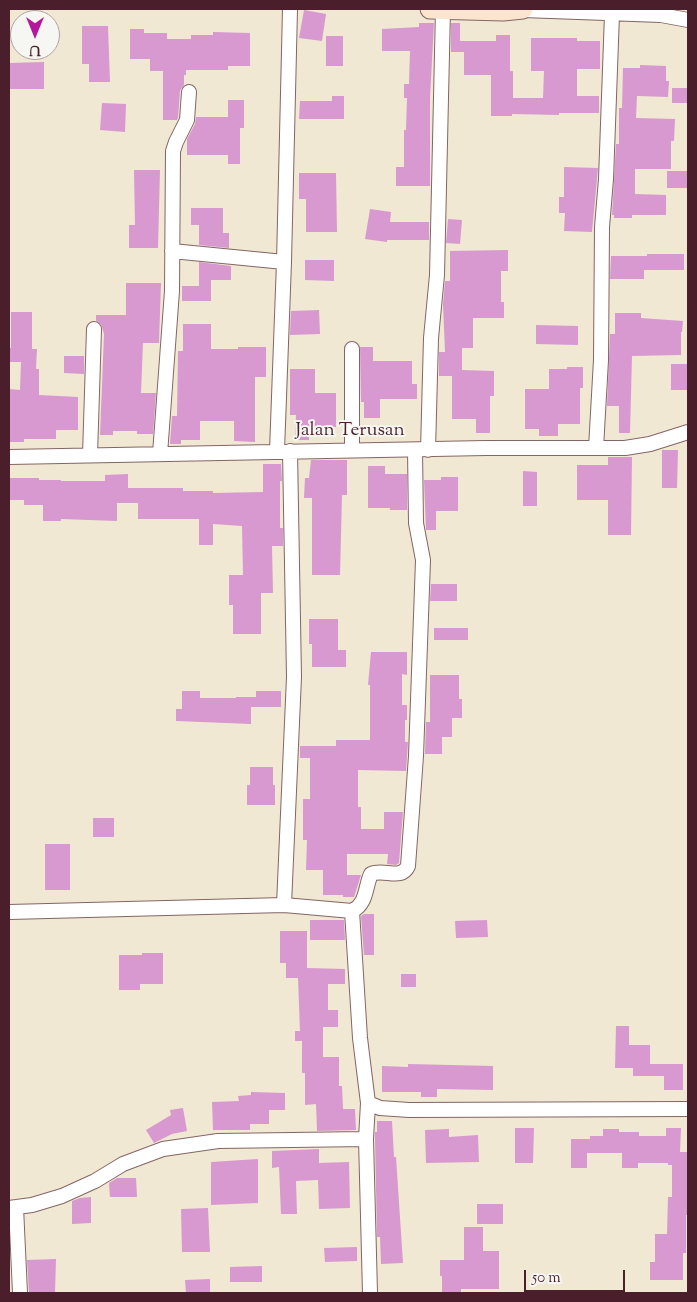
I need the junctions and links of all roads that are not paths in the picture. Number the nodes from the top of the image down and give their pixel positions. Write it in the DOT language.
graph roads {
  1 [pos="290,9"];
  2 [pos="437,9"];
  3 [pos="523,9"];
  4 [pos="652,12"];
  5 [pos="612,14"];
  6 [pos="688,20"];
  7 [pos="189,92"];
  8 [pos="172,252"];
  9 [pos="284,262"];
  10 [pos="94,329"];
  11 [pos="352,349"];
  12 [pos="688,432"];
  13 [pos="596,448"];
  14 [pos="352,450"];
  15 [pos="422,450"];
  16 [pos="283,451"];
  17 [pos="160,454"];
  18 [pos="90,455"];
  19 [pos="9,457"];
  20 [pos="284,906"];
  21 [pos="352,911"];
  22 [pos="9,912"];
  23 [pos="368,1103"];
  24 [pos="688,1109"];
  25 [pos="366,1139"];
  26 [pos="12,1208"];
  27 [pos="20,1293"];
  28 [pos="370,1293"];
  1 -- 9 [label="street"];
  2 -- 3 [label="street"];
  2 -- 15 [label="street"];
  3 -- 5 [label="street"];
  4 -- 5 [label="street"];
  4 -- 6 [label="street"];
  5 -- 13 [label="street"];
  7 -- 8 [label="street"];
  8 -- 9 [label="street"];
  8 -- 17 [label="street"];
  9 -- 16 [label="street"];
  10 -- 18 [label="street"];
  11 -- 14 [label="street"];
  12 -- 13 [label="street, Jalan Terusan"];
  13 -- 15 [label="street, Jalan Terusan"];
  14 -- 15 [label="street, Jalan Terusan"];
  14 -- 16 [label="street, Jalan Terusan"];
  15 -- 21 [label="street"];
  16 -- 17 [label="street, Jalan Terusan"];
  16 -- 20 [label="street"];
  17 -- 18 [label="street, Jalan Terusan"];
  18 -- 19 [label="street, Jalan Terusan"];
  20 -- 21 [label="street"];
  20 -- 22 [label="street"];
  21 -- 23 [label="street"];
  23 -- 24 [label="street"];
  23 -- 25 [label="street"];
  25 -- 26 [label="street"];
  25 -- 28 [label="street"];
  26 -- 27 [label="street"];
}
